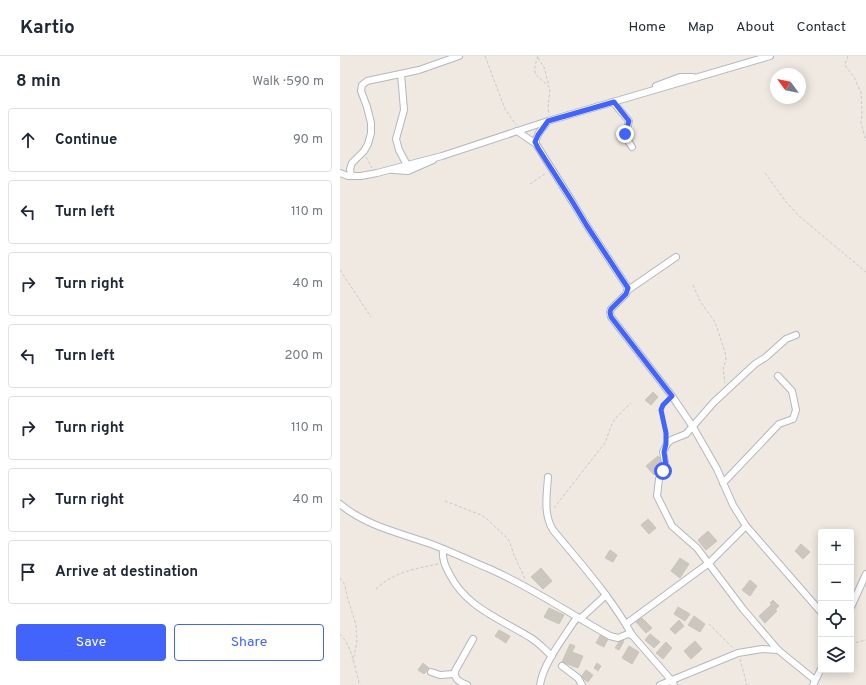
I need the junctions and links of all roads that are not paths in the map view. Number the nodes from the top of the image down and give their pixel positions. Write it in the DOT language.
graph roads {
  1 [pos="459,56"];
  2 [pos="770,56"];
  3 [pos="401,74"];
  4 [pos="614,102"];
  5 [pos="548,121"];
  6 [pos="519,131"];
  7 [pos="536,144"];
  8 [pos="632,147"];
  9 [pos="442,156"];
  10 [pos="407,165"];
  11 [pos="390,170"];
  12 [pos="340,173"];
  13 [pos="351,176"];
  14 [pos="676,256"];
  15 [pos="628,290"];
  16 [pos="796,335"];
  17 [pos="778,376"];
  18 [pos="693,427"];
  19 [pos="548,477"];
  20 [pos="723,483"];
  21 [pos="340,504"];
  22 [pos="746,526"];
  23 [pos="443,549"];
  24 [pos="709,563"];
  25 [pos="866,574"];
  26 [pos="606,596"];
  27 [pos="854,601"];
  28 [pos="818,609"];
  29 [pos="578,618"];
  30 [pos="626,624"];
  31 [pos="632,635"];
  32 [pos="473,639"];
  33 [pos="778,650"];
  34 [pos="552,656"];
  35 [pos="562,666"];
  36 [pos="431,672"];
  37 [pos="819,673"];
  38 [pos="454,674"];
  39 [pos="814,682"];
  40 [pos="673,683"];
  41 [pos="467,685"];
  42 [pos="540,685"];
  43 [pos="582,685"];
  44 [pos="660,685"];
  1 -- 3 [label="street"];
  2 -- 4 [label="street"];
  3 -- 10 [label="street"];
  3 -- 13 [label="street"];
  4 -- 5 [label="street"];
  4 -- 8 [label="street"];
  5 -- 6 [label="street"];
  5 -- 7 [label="street"];
  6 -- 7 [label="street"];
  6 -- 9 [label="street"];
  7 -- 15 [label="street"];
  9 -- 10 [label="street"];
  9 -- 11 [label="street"];
  10 -- 11 [label="street"];
  11 -- 13 [label="street"];
  12 -- 13 [label="street"];
  14 -- 15 [label="street"];
  15 -- 18 [label="street"];
  16 -- 18 [label="street"];
  17 -- 20 [label="street"];
  18 -- 20 [label="street"];
  18 -- 24 [label="street"];
  19 -- 26 [label="street"];
  20 -- 22 [label="street"];
  21 -- 23 [label="street"];
  22 -- 24 [label="street"];
  22 -- 28 [label="street"];
  23 -- 29 [label="street"];
  23 -- 34 [label="street"];
  24 -- 30 [label="street"];
  24 -- 33 [label="street"];
  25 -- 27 [label="street"];
  26 -- 29 [label="street"];
  26 -- 30 [label="street"];
  29 -- 31 [label="street"];
  29 -- 34 [label="street"];
  30 -- 31 [label="street"];
  31 -- 40 [label="street"];
  32 -- 38 [label="street"];
  33 -- 39 [label="street"];
  33 -- 40 [label="street"];
  34 -- 42 [label="street"];
  35 -- 43 [label="street"];
  36 -- 38 [label="street"];
  37 -- 39 [label="street"];
  38 -- 41 [label="street"];
  40 -- 44 [label="street"];
}
